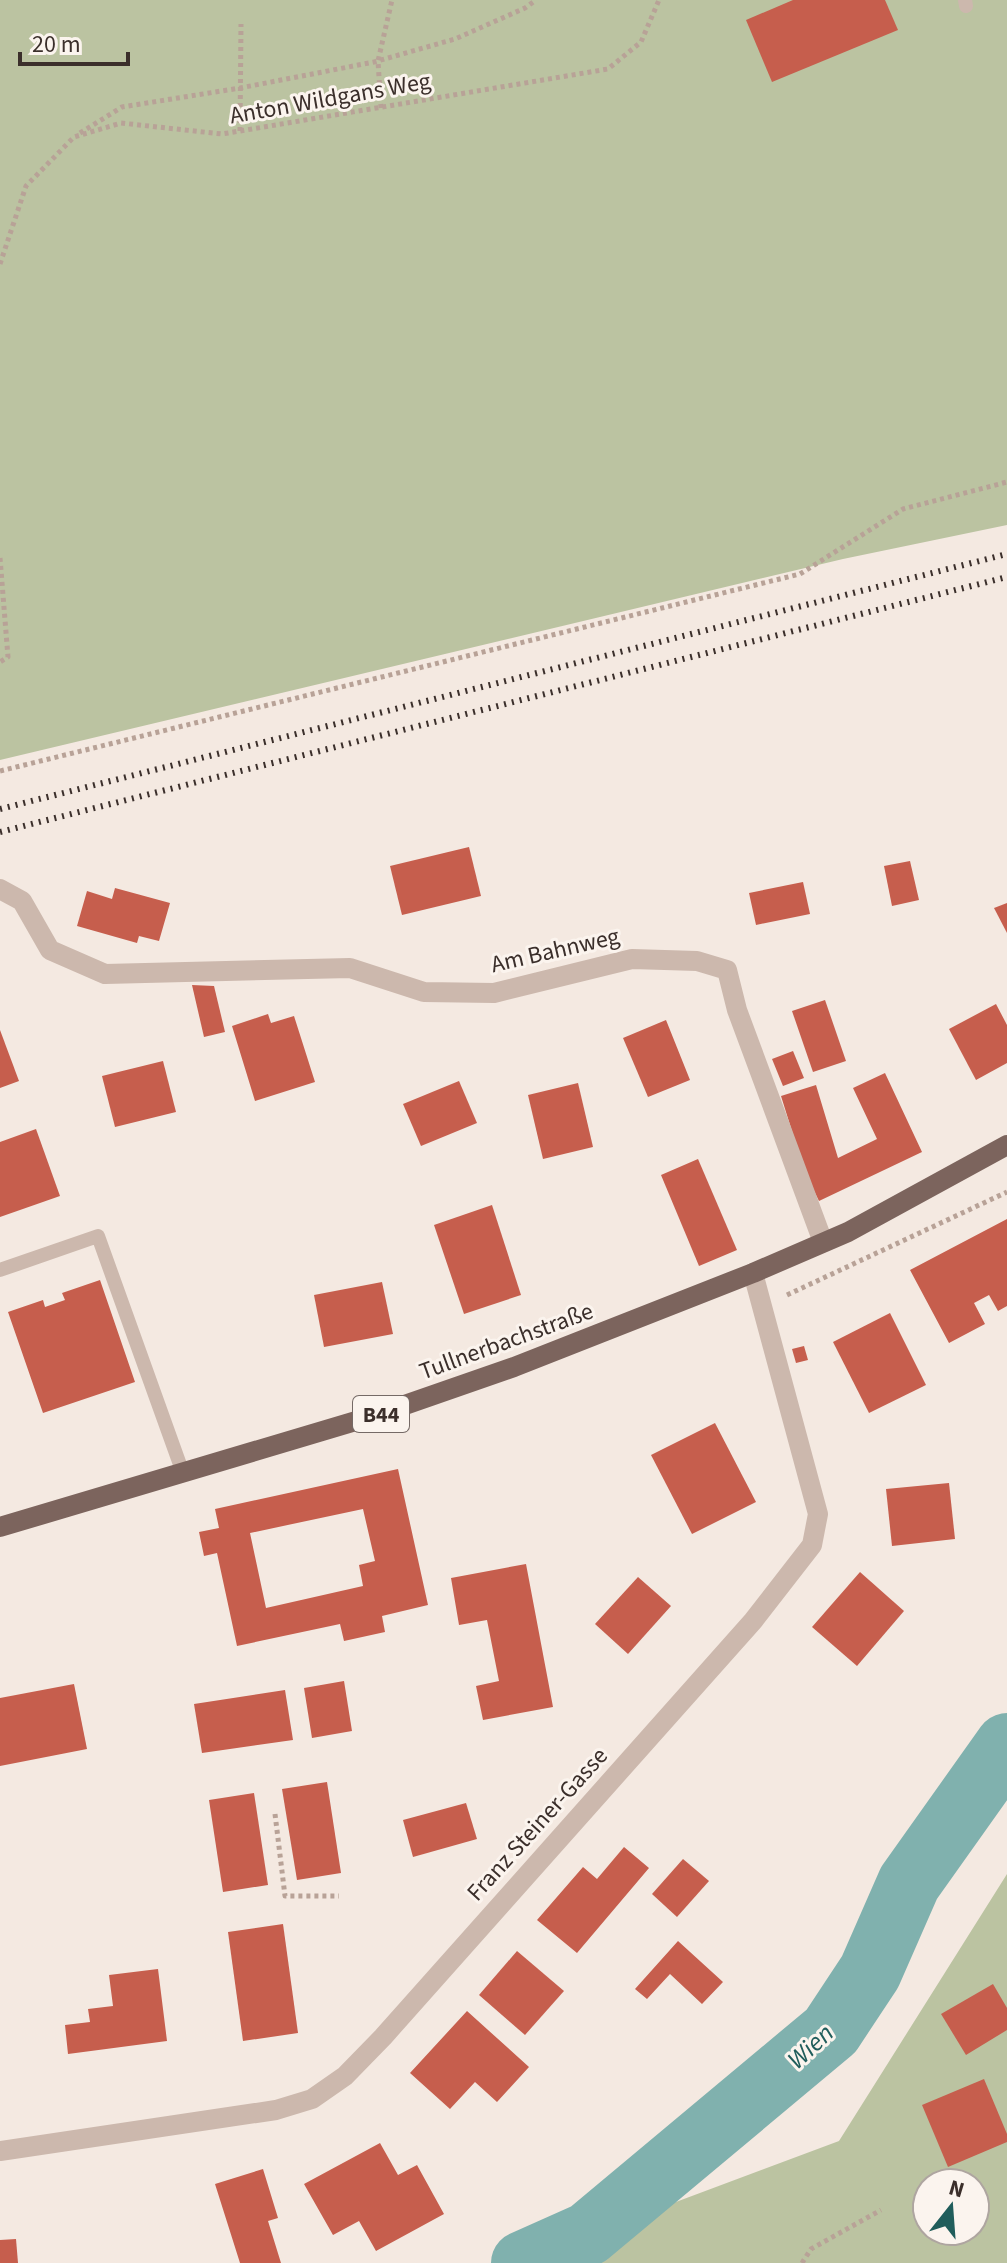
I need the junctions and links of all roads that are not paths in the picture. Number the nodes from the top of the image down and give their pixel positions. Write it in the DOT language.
graph roads {
  1 [pos="0,889"];
  2 [pos="1007,1145"];
  3 [pos="823,1242"];
  4 [pos="0,1270"];
  5 [pos="753,1273"];
  6 [pos="183,1473"];
  7 [pos="0,1527"];
  8 [pos="0,2151"];
  1 -- 3 [label="street, Am Bahnweg"];
  2 -- 3 [label="main road, Tullnerbachstraße / B44"];
  3 -- 5 [label="main road, Tullnerbachstraße / B44"];
  4 -- 6 [label="lane"];
  5 -- 6 [label="main road, Tullnerbachstraße / B44"];
  5 -- 8 [label="street, Franz Steiner-Gasse"];
  6 -- 7 [label="main road, Tullnerbachstraße / B44"];
}
